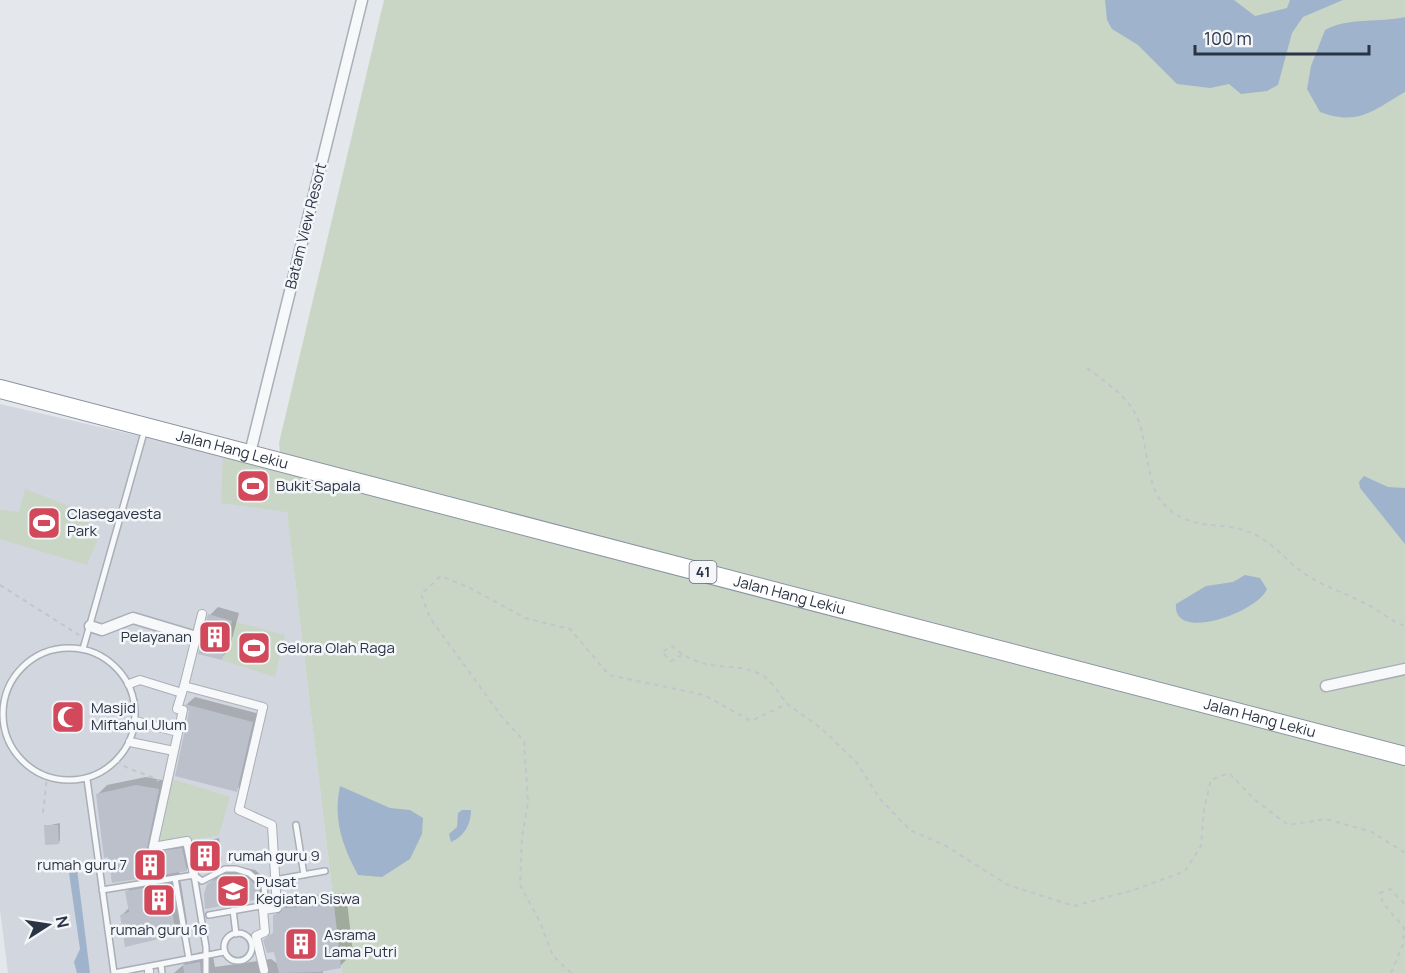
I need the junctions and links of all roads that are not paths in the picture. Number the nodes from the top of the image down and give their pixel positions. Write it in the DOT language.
graph roads {
  1 [pos="362,0"];
  2 [pos="0,389"];
  3 [pos="145,427"];
  4 [pos="250,453"];
  5 [pos="202,614"];
  6 [pos="90,626"];
  7 [pos="193,636"];
  8 [pos="83,649"];
  9 [pos="1405,669"];
  10 [pos="129,684"];
  11 [pos="1326,686"];
  12 [pos="183,689"];
  13 [pos="135,721"];
  14 [pos="178,732"];
  15 [pos="130,742"];
  16 [pos="174,751"];
  17 [pos="1405,756"];
  18 [pos="87,779"];
  19 [pos="296,825"];
  20 [pos="324,871"];
  21 [pos="194,875"];
  22 [pos="304,875"];
  23 [pos="175,878"];
  24 [pos="275,884"];
  25 [pos="264,886"];
  26 [pos="102,890"];
  27 [pos="233,910"];
  28 [pos="209,915"];
  29 [pos="236,934"];
  30 [pos="224,952"];
  31 [pos="206,955"];
  32 [pos="189,958"];
  33 [pos="161,964"];
  34 [pos="264,970"];
  35 [pos="114,973"];
  36 [pos="162,973"];
  37 [pos="206,973"];
  1 -- 4 [label="street, Batam View Resort"];
  2 -- 3 [label="highway, Jalan Hang Lekiu / 41"];
  3 -- 4 [label="highway, Jalan Hang Lekiu / 41"];
  3 -- 6 [label="lane"];
  4 -- 17 [label="highway, Jalan Hang Lekiu / 41"];
  5 -- 12 [label="street"];
  6 -- 7 [label="street"];
  6 -- 8 [label="lane"];
  8 -- 10 [label="lane"];
  8 -- 18 [label="lane"];
  9 -- 11 [label="street"];
  10 -- 12 [label="street"];
  10 -- 13 [label="lane"];
  12 -- 14 [label="street"];
  12 -- 24 [label="street"];
  13 -- 14 [label="street"];
  13 -- 15 [label="lane"];
  14 -- 16 [label="street"];
  15 -- 16 [label="street"];
  15 -- 18 [label="lane"];
  16 -- 21 [label="street"];
  18 -- 26 [label="lane"];
  19 -- 22 [label="lane"];
  20 -- 22 [label="lane"];
  21 -- 23 [label="lane"];
  21 -- 25 [label="lane"];
  21 -- 31 [label="lane"];
  22 -- 24 [label="lane"];
  23 -- 26 [label="lane"];
  23 -- 32 [label="lane"];
  24 -- 25 [label="lane"];
  24 -- 34 [label="street"];
  25 -- 27 [label="lane"];
  26 -- 35 [label="lane"];
  27 -- 28 [label="lane"];
  27 -- 29 [label="lane"];
  29 -- 30 [label="lane"];
  29 -- 30 [label="lane"];
  30 -- 31 [label="lane"];
  31 -- 32 [label="lane"];
  31 -- 37 [label="lane"];
  32 -- 33 [label="lane"];
  33 -- 35 [label="lane"];
  33 -- 36 [label="lane"];
}
